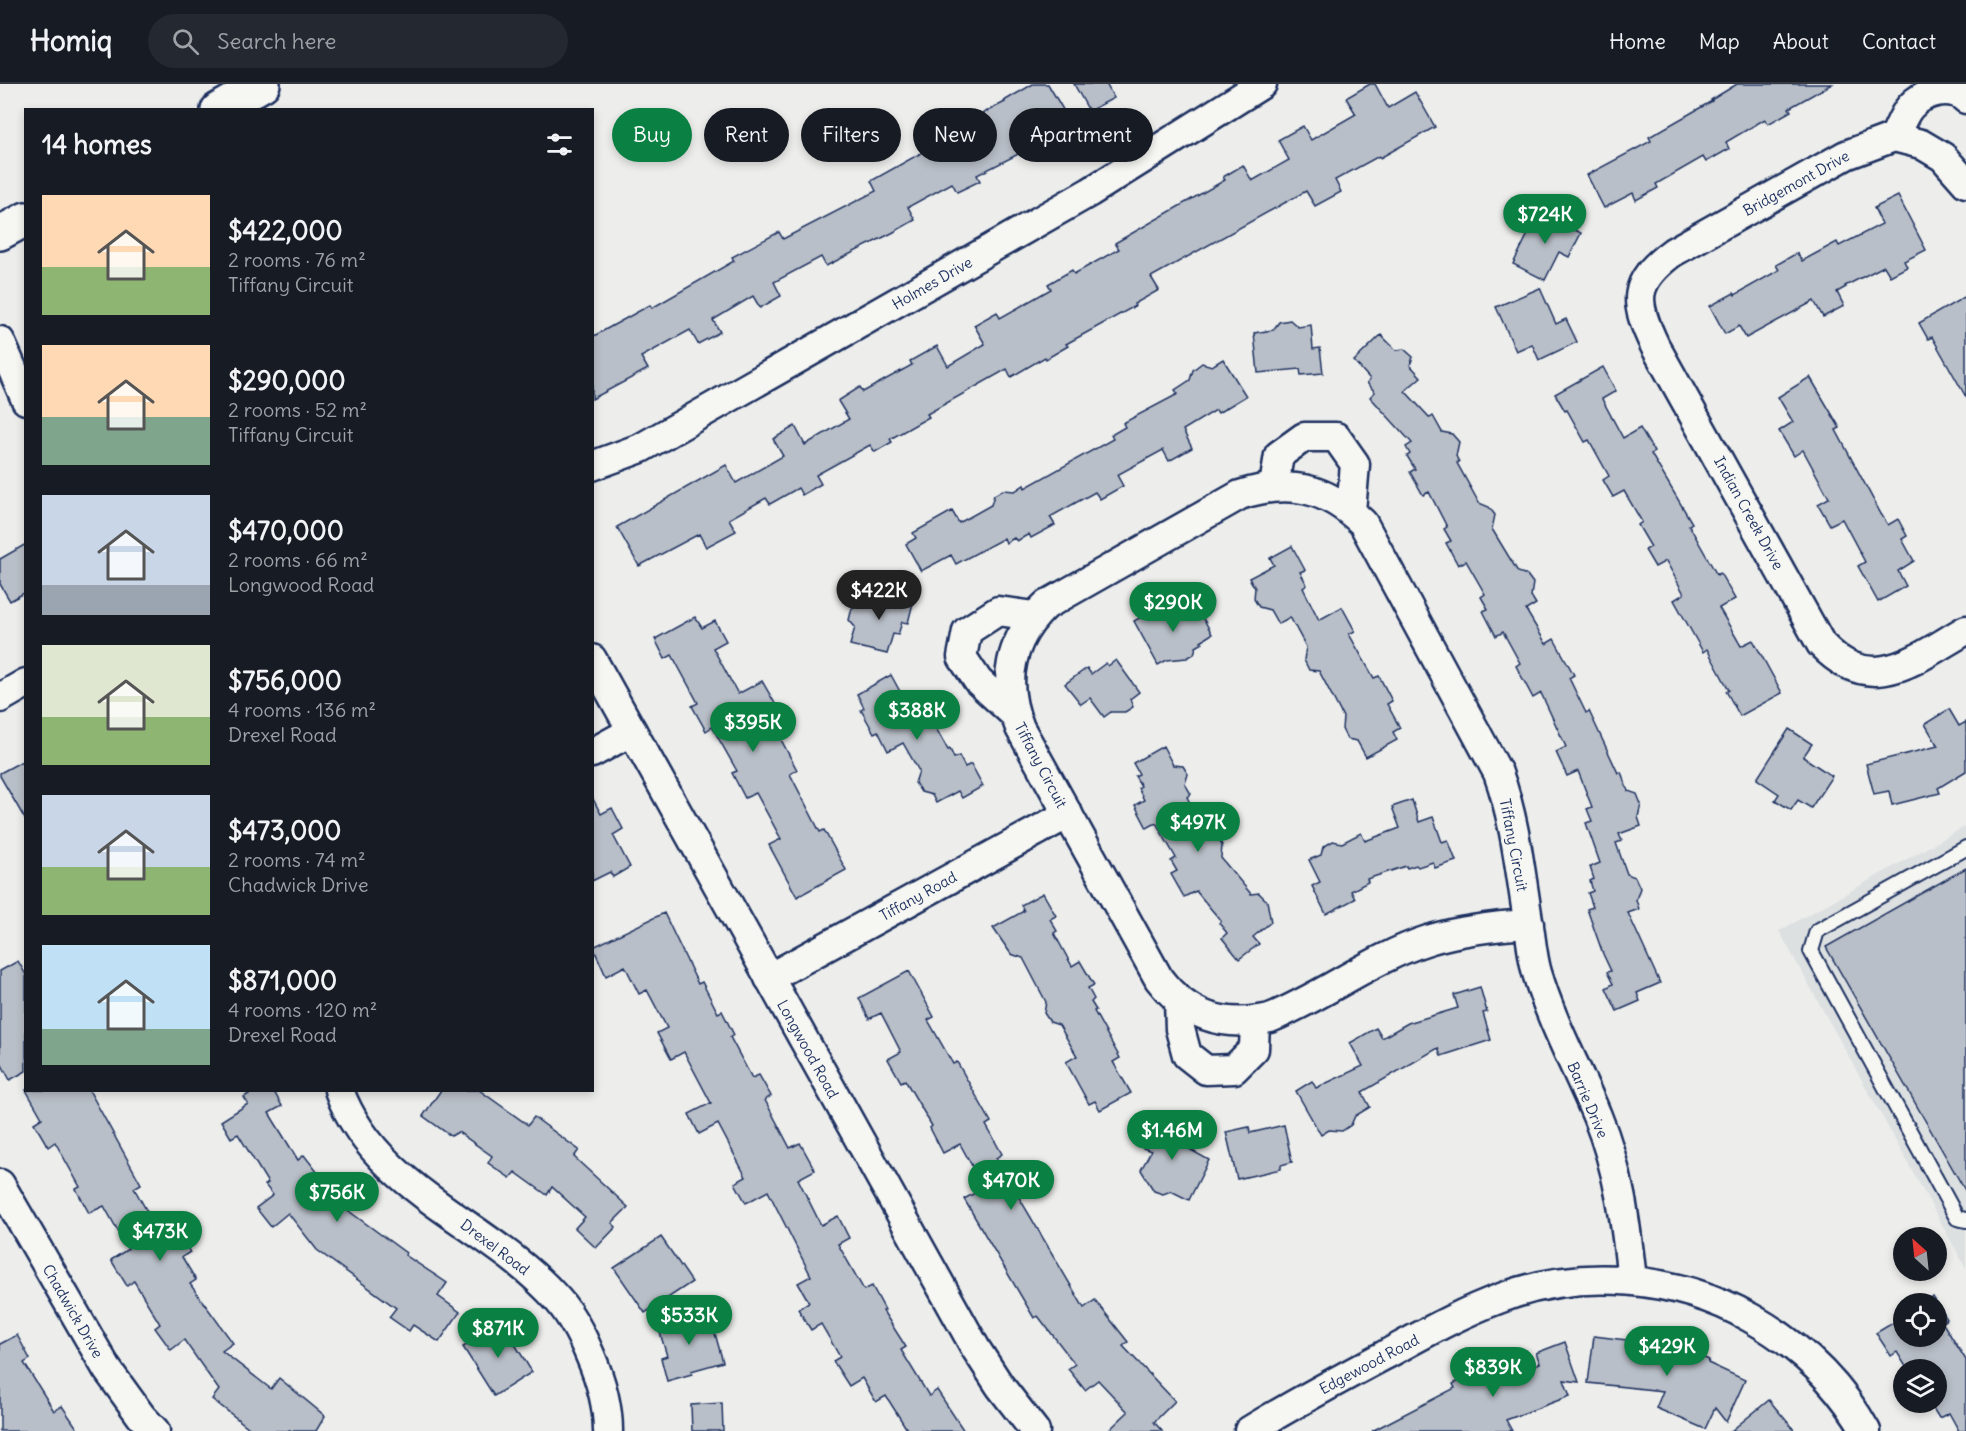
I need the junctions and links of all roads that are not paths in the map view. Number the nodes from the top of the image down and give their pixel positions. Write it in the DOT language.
graph roads {
  1 [pos="263,84"];
  2 [pos="1262,84"];
  3 [pos="1966,99"];
  4 [pos="221,108"];
  5 [pos="1894,137"];
  6 [pos="1966,183"];
  7 [pos="24,220"];
  8 [pos="0,233"];
  9 [pos="1640,295"];
  10 [pos="0,341"];
  11 [pos="24,395"];
  12 [pos="594,465"];
  13 [pos="1274,486"];
  14 [pos="1351,512"];
  15 [pos="1034,616"];
  16 [pos="1966,630"];
  17 [pos="594,663"];
  18 [pos="24,684"];
  19 [pos="0,698"];
  20 [pos="1014,714"];
  21 [pos="632,731"];
  22 [pos="594,752"];
  23 [pos="1068,814"];
  24 [pos="1966,848"];
  25 [pos="1528,924"];
  26 [pos="769,978"];
  27 [pos="1179,1000"];
  28 [pos="1255,1022"];
  29 [pos="340,1092"];
  30 [pos="0,1184"];
  31 [pos="1966,1220"];
  32 [pos="1632,1280"];
  33 [pos="155,1431"];
  34 [pos="608,1431"];
  35 [pos="1035,1431"];
  36 [pos="1249,1431"];
  37 [pos="1866,1431"];
  1 -- 4 [label="main road"];
  2 -- 12 [label="street, Holmes Drive"];
  3 -- 5 [label="street"];
  5 -- 6 [label="street"];
  5 -- 9 [label="street, Bridgemont Drive"];
  7 -- 8 [label="main road"];
  9 -- 16 [label="street, Indian Creek Drive"];
  10 -- 11 [label="street"];
  13 -- 14 [label="street, Tiffany Circuit"];
  13 -- 14 [label="street"];
  13 -- 15 [label="street, Tiffany Circuit"];
  14 -- 25 [label="street, Tiffany Circuit"];
  15 -- 20 [label="street, Tiffany Circuit"];
  15 -- 20 [label="street, Tiffany Circuit"];
  17 -- 21 [label="street, Longwood Road"];
  18 -- 19 [label="street"];
  20 -- 23 [label="street, Tiffany Circuit"];
  21 -- 22 [label="street"];
  21 -- 26 [label="street, Longwood Road"];
  23 -- 26 [label="street, Tiffany Road"];
  23 -- 27 [label="street, Tiffany Circuit"];
  24 -- 31 [label="lane"];
  25 -- 28 [label="street, Tiffany Circuit"];
  25 -- 32 [label="street, Barrie Drive"];
  26 -- 35 [label="street, Longwood Road"];
  27 -- 28 [label="street, Tiffany Circuit"];
  27 -- 28 [label="street"];
  29 -- 34 [label="street, Drexel Road"];
  30 -- 33 [label="street, Chadwick Drive"];
  32 -- 36 [label="street, Edgewood Road"];
  32 -- 37 [label="street, Edgewood Road"];
}
